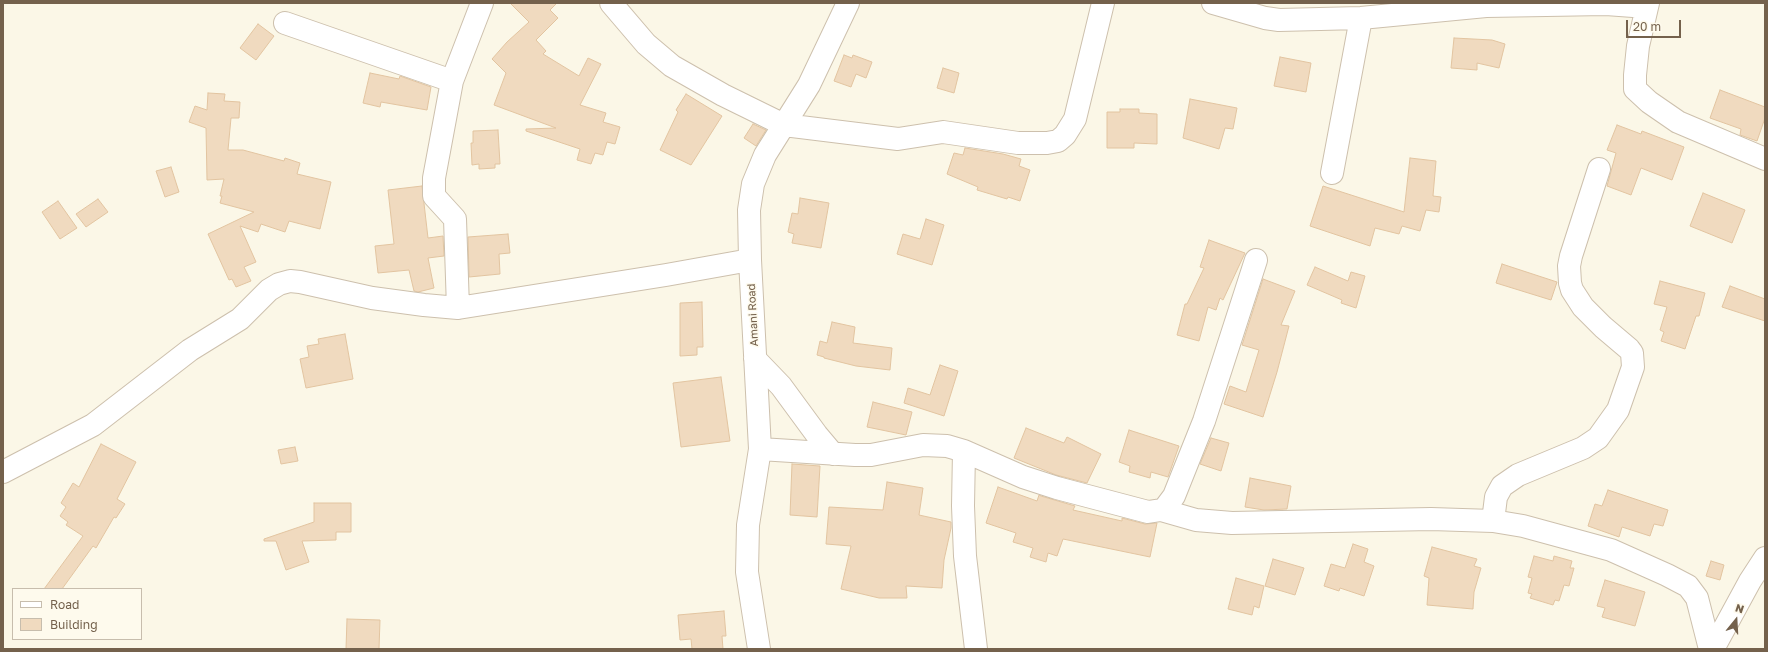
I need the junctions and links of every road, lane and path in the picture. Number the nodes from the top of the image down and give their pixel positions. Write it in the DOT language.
graph roads {
  1 [pos="482,3"];
  2 [pos="611,3"];
  3 [pos="848,3"];
  4 [pos="1103,3"];
  5 [pos="1213,3"];
  6 [pos="1648,5"];
  7 [pos="1361,18"];
  8 [pos="285,23"];
  9 [pos="452,80"];
  10 [pos="784,125"];
  11 [pos="1765,159"];
  12 [pos="1599,170"];
  13 [pos="1332,173"];
  14 [pos="750,260"];
  15 [pos="1256,260"];
  16 [pos="458,308"];
  17 [pos="755,359"];
  18 [pos="760,448"];
  19 [pos="964,451"];
  20 [pos="833,454"];
  21 [pos="3,472"];
  22 [pos="1162,510"];
  23 [pos="1493,521"];
  24 [pos="1765,558"];
  25 [pos="759,649"];
  26 [pos="976,649"];
  27 [pos="1710,649"];
  28 [pos="1713,649"];
  1 -- 9 [label="street"];
  2 -- 10 [label="street"];
  3 -- 10 [label="street, Amani Road"];
  4 -- 10 [label="street"];
  5 -- 7 [label="street"];
  6 -- 7 [label="street"];
  6 -- 11 [label="street"];
  7 -- 13 [label="street"];
  8 -- 9 [label="street"];
  9 -- 16 [label="street"];
  10 -- 14 [label="street, Amani Road"];
  12 -- 23 [label="street"];
  14 -- 16 [label="street"];
  14 -- 17 [label="street, Amani Road"];
  15 -- 22 [label="street"];
  16 -- 21 [label="street"];
  17 -- 18 [label="street, Amani Road"];
  17 -- 20 [label="street"];
  18 -- 20 [label="street"];
  18 -- 25 [label="street, Amani Road"];
  19 -- 20 [label="street"];
  19 -- 22 [label="street"];
  19 -- 26 [label="street"];
  22 -- 23 [label="street"];
  23 -- 27 [label="street"];
  24 -- 28 [label="street"];
}
